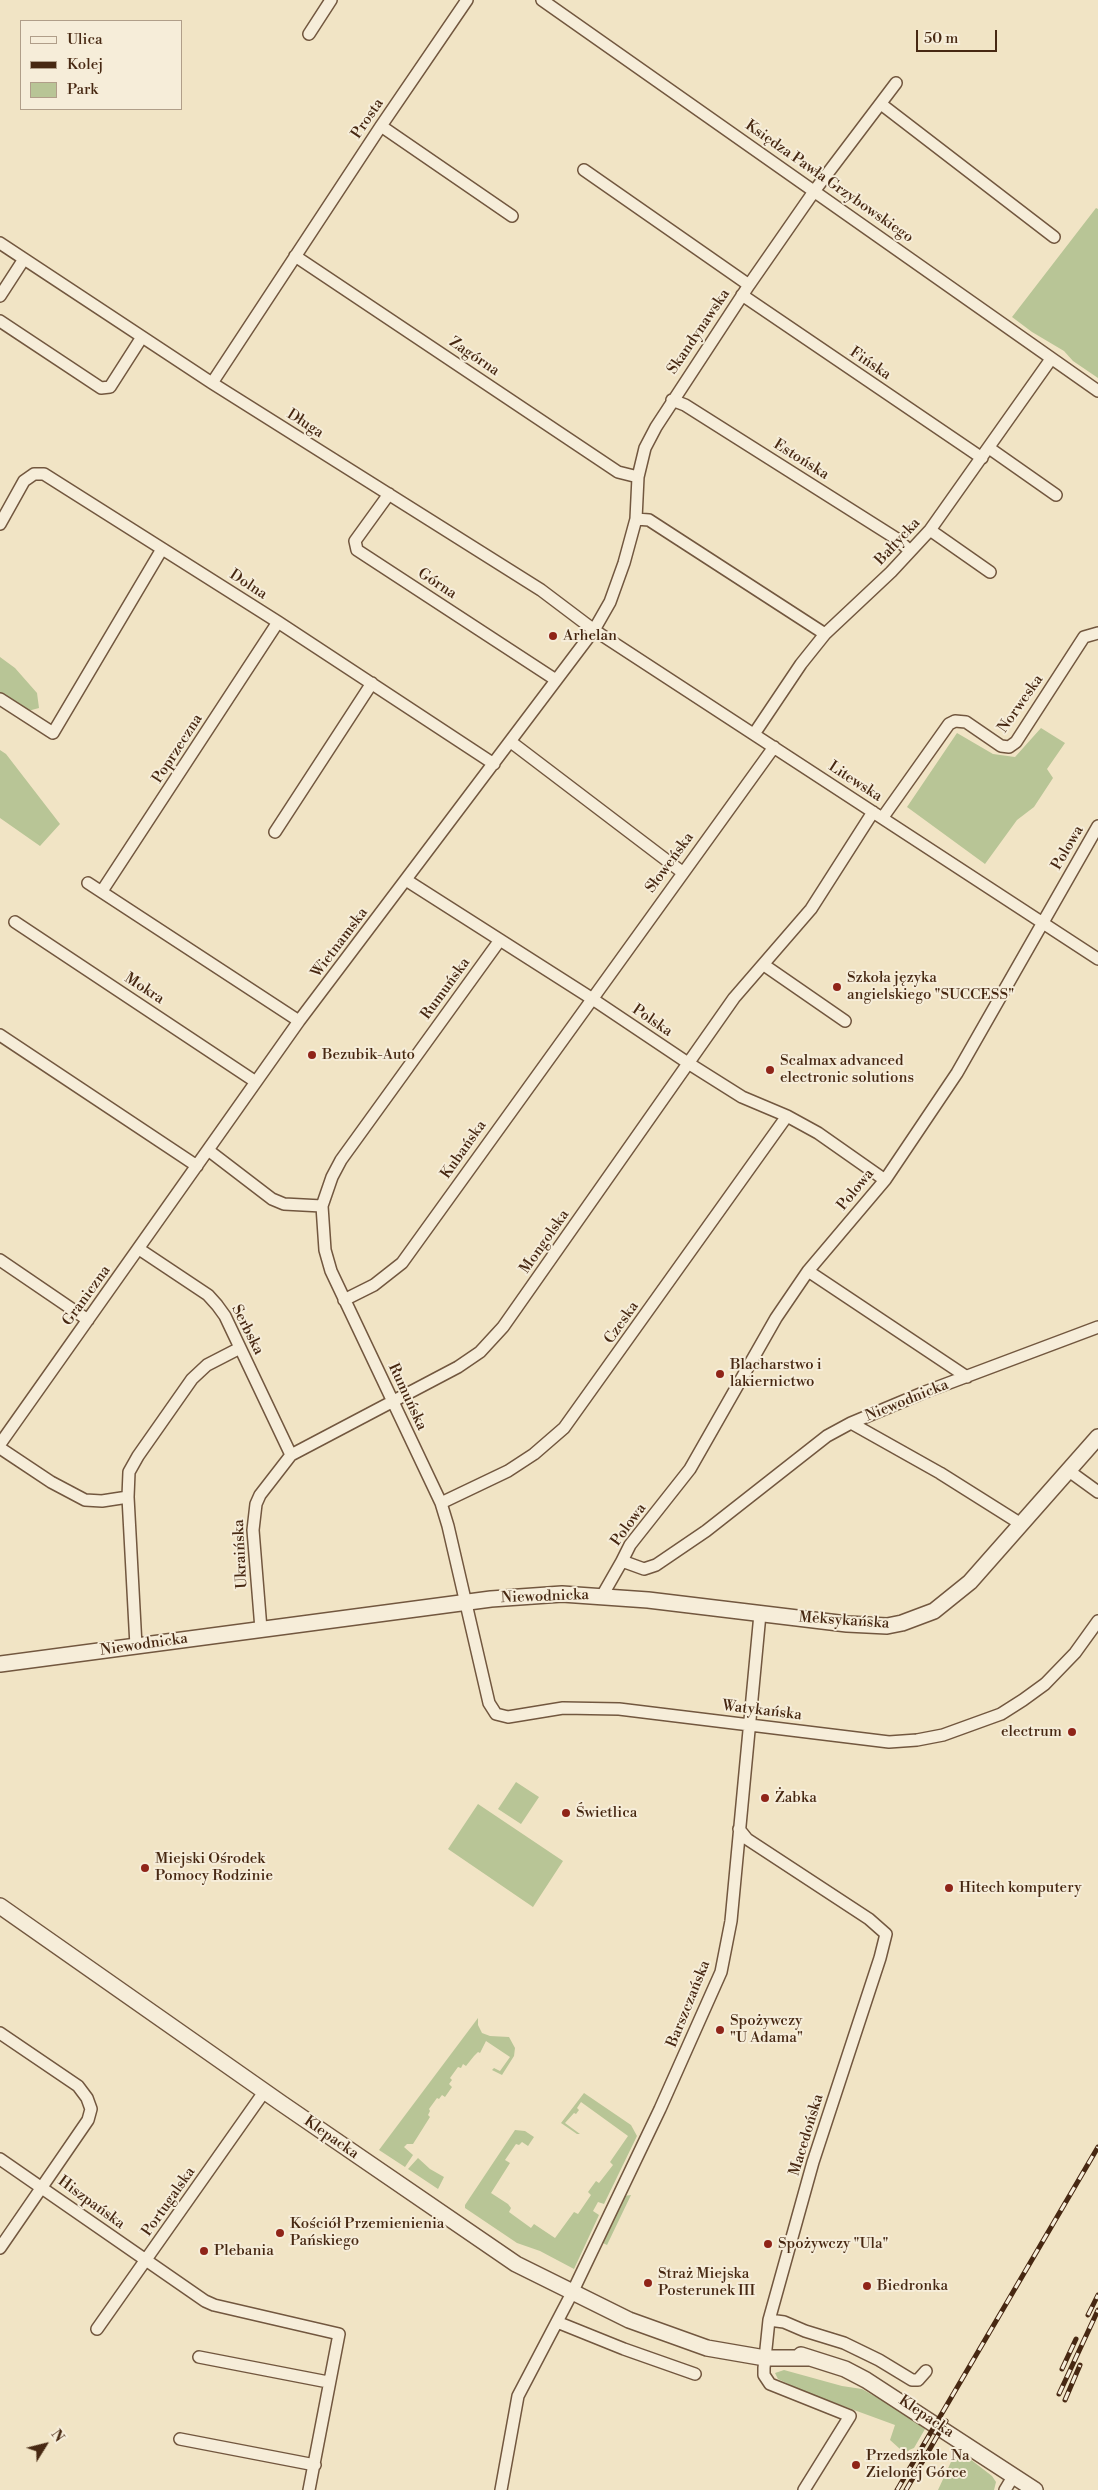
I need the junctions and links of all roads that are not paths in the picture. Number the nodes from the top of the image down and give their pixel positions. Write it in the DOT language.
graph roads {
  1 [pos="331,0"];
  2 [pos="467,0"];
  3 [pos="542,0"];
  4 [pos="309,34"];
  5 [pos="896,83"];
  6 [pos="881,104"];
  7 [pos="381,126"];
  8 [pos="584,170"];
  9 [pos="815,190"];
  10 [pos="512,216"];
  11 [pos="1054,237"];
  12 [pos="0,243"];
  13 [pos="295,256"];
  14 [pos="24,259"];
  15 [pos="749,285"];
  16 [pos="742,295"];
  17 [pos="0,296"];
  18 [pos="0,321"];
  19 [pos="142,337"];
  20 [pos="1051,359"];
  21 [pos="212,383"];
  22 [pos="1098,391"];
  23 [pos="672,400"];
  24 [pos="985,453"];
  25 [pos="638,477"];
  26 [pos="389,494"];
  27 [pos="1056,495"];
  28 [pos="636,519"];
  29 [pos="0,524"];
  30 [pos="930,530"];
  31 [pos="162,549"];
  32 [pos="910,551"];
  33 [pos="990,572"];
  34 [pos="278,622"];
  35 [pos="594,630"];
  36 [pos="1098,633"];
  37 [pos="825,634"];
  38 [pos="556,680"];
  39 [pos="372,683"];
  40 [pos="0,699"];
  41 [pos="754,734"];
  42 [pos="511,742"];
  43 [pos="774,746"];
  44 [pos="494,764"];
  45 [pos="878,814"];
  46 [pos="1098,826"];
  47 [pos="275,832"];
  48 [pos="682,872"];
  49 [pos="406,880"];
  50 [pos="88,882"];
  51 [pos="102,892"];
  52 [pos="1043,921"];
  53 [pos="15,922"];
  54 [pos="500,940"];
  55 [pos="1098,959"];
  56 [pos="764,965"];
  57 [pos="591,998"];
  58 [pos="845,1020"];
  59 [pos="299,1021"];
  60 [pos="0,1035"];
  61 [pos="688,1063"];
  62 [pos="256,1082"];
  63 [pos="787,1116"];
  64 [pos="208,1150"];
  65 [pos="197,1166"];
  66 [pos="885,1180"];
  67 [pos="322,1206"];
  68 [pos="139,1249"];
  69 [pos="1,1262"];
  70 [pos="808,1271"];
  71 [pos="344,1300"];
  72 [pos="88,1320"];
  73 [pos="1098,1327"];
  74 [pos="240,1348"];
  75 [pos="967,1377"];
  76 [pos="392,1400"];
  77 [pos="851,1423"];
  78 [pos="1098,1437"];
  79 [pos="0,1444"];
  80 [pos="0,1448"];
  81 [pos="291,1455"];
  82 [pos="1070,1471"];
  83 [pos="1098,1492"];
  84 [pos="128,1497"];
  85 [pos="441,1504"];
  86 [pos="1021,1524"];
  87 [pos="622,1561"];
  88 [pos="602,1596"];
  89 [pos="465,1603"];
  90 [pos="760,1614"];
  91 [pos="1098,1621"];
  92 [pos="261,1629"];
  93 [pos="136,1646"];
  94 [pos="0,1664"];
  95 [pos="748,1724"];
  96 [pos="739,1828"];
  97 [pos="0,1906"];
  98 [pos="0,2033"];
  99 [pos="264,2092"];
  100 [pos="0,2159"];
  101 [pos="42,2187"];
  102 [pos="0,2248"];
  103 [pos="146,2261"];
  104 [pos="572,2293"];
  105 [pos="769,2320"];
  106 [pos="557,2322"];
  107 [pos="98,2329"];
  108 [pos="766,2353"];
  109 [pos="199,2357"];
  110 [pos="926,2371"];
  111 [pos="695,2374"];
  112 [pos="328,2382"];
  113 [pos="180,2439"];
  114 [pos="315,2466"];
  115 [pos="1014,2476"];
  116 [pos="309,2490"];
  117 [pos="501,2490"];
  118 [pos="804,2490"];
  119 [pos="1005,2490"];
  120 [pos="1035,2490"];
  1 -- 4 [label="street"];
  2 -- 7 [label="street, Prosta"];
  3 -- 9 [label="street, Księdza Pawła Grzybowskiego"];
  5 -- 6 [label="street, Skandynawska"];
  6 -- 9 [label="street, Skandynawska"];
  6 -- 11 [label="street"];
  7 -- 10 [label="street"];
  7 -- 13 [label="street, Prosta"];
  8 -- 15 [label="street"];
  9 -- 15 [label="street, Skandynawska"];
  9 -- 20 [label="street, Księdza Pawła Grzybowskiego"];
  12 -- 14 [label="street, Długa"];
  13 -- 21 [label="street, Prosta"];
  13 -- 25 [label="street, Zagórna"];
  14 -- 17 [label="street"];
  14 -- 19 [label="street, Długa"];
  15 -- 16 [label="street, Skandynawska"];
  16 -- 23 [label="street, Skandynawska"];
  16 -- 24 [label="street, Fińska"];
  18 -- 19 [label="street"];
  19 -- 21 [label="street, Długa"];
  20 -- 22 [label="street, Księdza Pawła Grzybowskiego"];
  20 -- 24 [label="street, Bałtycka"];
  21 -- 26 [label="street, Długa"];
  23 -- 25 [label="street, Skandynawska"];
  23 -- 32 [label="street, Estońska"];
  24 -- 27 [label="street, Fińska"];
  24 -- 30 [label="street, Bałtycka"];
  25 -- 28 [label="street, Skandynawska"];
  26 -- 35 [label="street, Długa"];
  26 -- 38 [label="street, Górna"];
  28 -- 35 [label="street, Skandynawska"];
  28 -- 37 [label="street"];
  29 -- 31 [label="street, Dolna"];
  30 -- 32 [label="street, Bałtycka"];
  30 -- 33 [label="street"];
  31 -- 34 [label="street, Dolna"];
  31 -- 40 [label="street"];
  32 -- 37 [label="street, Bałtycka"];
  34 -- 39 [label="street, Dolna"];
  34 -- 51 [label="street, Poprzeczna"];
  35 -- 38 [label="street, Wietnamska"];
  35 -- 41 [label="street, Litewska"];
  36 -- 45 [label="street, Norweska"];
  37 -- 41 [label="street, Bałtycka"];
  38 -- 42 [label="street, Wietnamska"];
  39 -- 44 [label="street, Dolna"];
  39 -- 47 [label="street"];
  41 -- 43 [label="street, Litewska"];
  42 -- 44 [label="street, Wietnamska"];
  42 -- 48 [label="street"];
  43 -- 45 [label="street, Litewska"];
  43 -- 48 [label="street, Słoweńska"];
  44 -- 49 [label="street, Wietnamska"];
  45 -- 52 [label="street, Litewska"];
  45 -- 56 [label="street, Norweska"];
  46 -- 52 [label="street, Polowa"];
  48 -- 57 [label="street, Słoweńska"];
  49 -- 54 [label="street, Polska"];
  49 -- 59 [label="street, Wietnamska"];
  50 -- 51 [label="street"];
  51 -- 59 [label="street"];
  52 -- 55 [label="street, Litewska"];
  52 -- 66 [label="street, Polowa"];
  53 -- 62 [label="street, Mokra"];
  54 -- 57 [label="street, Polska"];
  54 -- 67 [label="street, Rumuńska"];
  56 -- 58 [label="street"];
  56 -- 61 [label="street, Mongolska"];
  57 -- 61 [label="street, Polska"];
  57 -- 71 [label="street, Kubańska"];
  59 -- 62 [label="street, Wietnamska"];
  60 -- 65 [label="street"];
  61 -- 63 [label="street, Polska"];
  61 -- 76 [label="street, Mongolska"];
  62 -- 64 [label="street, Wietnamska"];
  63 -- 66 [label="street, Polska"];
  63 -- 85 [label="street, Czeska"];
  64 -- 65 [label="street, Wietnamska"];
  64 -- 67 [label="street"];
  65 -- 68 [label="street, Graniczna"];
  66 -- 70 [label="street, Polowa"];
  67 -- 71 [label="street, Rumuńska"];
  68 -- 72 [label="street, Graniczna"];
  68 -- 74 [label="street, Serbska"];
  69 -- 72 [label="street"];
  70 -- 75 [label="street"];
  70 -- 87 [label="street, Polowa"];
  71 -- 76 [label="street, Rumuńska"];
  72 -- 79 [label="street, Graniczna"];
  73 -- 75 [label="street, Niewodnicka"];
  74 -- 81 [label="street, Serbska"];
  74 -- 84 [label="street"];
  75 -- 77 [label="street, Niewodnicka"];
  76 -- 81 [label="street, Ukraińska"];
  76 -- 85 [label="street, Rumuńska"];
  77 -- 86 [label="street"];
  77 -- 87 [label="street, Niewodnicka"];
  78 -- 82 [label="street, Meksykańska"];
  80 -- 84 [label="street"];
  81 -- 92 [label="street, Ukraińska"];
  82 -- 83 [label="street"];
  82 -- 86 [label="street, Meksykańska"];
  84 -- 93 [label="street"];
  85 -- 89 [label="street, Rumuńska"];
  86 -- 90 [label="street, Meksykańska"];
  87 -- 88 [label="street, Niewodnicka"];
  88 -- 89 [label="street, Niewodnicka"];
  88 -- 90 [label="street, Meksykańska"];
  89 -- 92 [label="street, Niewodnicka"];
  89 -- 95 [label="street, Watykańska"];
  90 -- 95 [label="street, Barszczańska"];
  91 -- 95 [label="street, Watykańska"];
  92 -- 93 [label="street, Niewodnicka"];
  93 -- 94 [label="street, Niewodnicka"];
  95 -- 96 [label="street, Barszczańska"];
  96 -- 104 [label="street, Barszczańska"];
  96 -- 105 [label="street, Macedońska"];
  97 -- 99 [label="street, Klepacka"];
  98 -- 101 [label="street"];
  99 -- 103 [label="street, Portugalska"];
  99 -- 104 [label="street, Klepacka"];
  100 -- 101 [label="street, Hiszpańska"];
  101 -- 102 [label="street"];
  101 -- 103 [label="street, Hiszpańska"];
  103 -- 107 [label="street, Portugalska"];
  103 -- 112 [label="street, Hiszpańska"];
  104 -- 106 [label="street, Barszczańska"];
  104 -- 108 [label="street, Klepacka"];
  105 -- 108 [label="street, Macedońska"];
  105 -- 110 [label="street"];
  106 -- 111 [label="street"];
  106 -- 117 [label="street, Barszczańska"];
  108 -- 115 [label="street, Klepacka"];
  108 -- 118 [label="street, Macedońska"];
  109 -- 112 [label="street"];
  112 -- 114 [label="street"];
  113 -- 114 [label="street"];
  114 -- 116 [label="street"];
  115 -- 119 [label="street"];
  115 -- 120 [label="street, Klepacka"];
}
